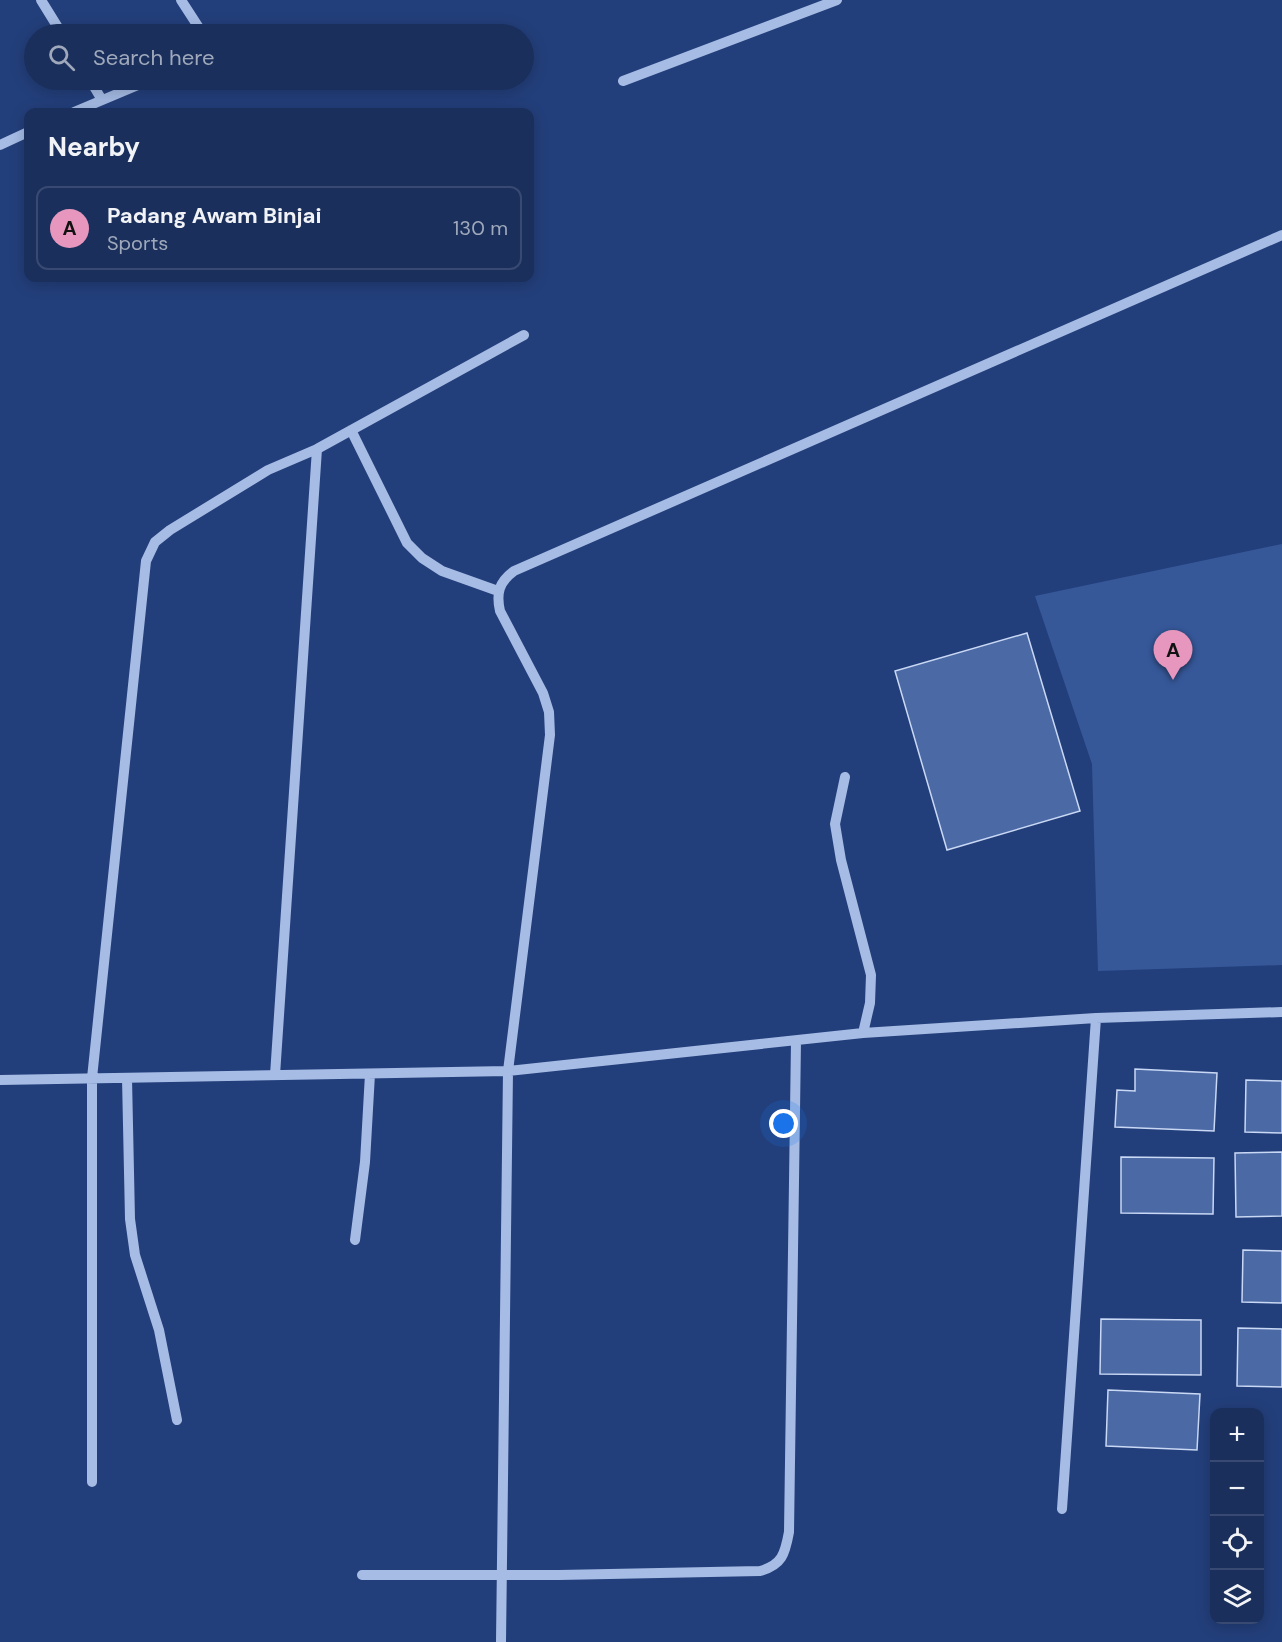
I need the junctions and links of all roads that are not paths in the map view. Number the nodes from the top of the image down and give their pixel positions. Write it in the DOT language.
graph roads {
  1 [pos="41,0"];
  2 [pos="181,0"];
  3 [pos="837,0"];
  4 [pos="56,24"];
  5 [pos="197,24"];
  6 [pos="623,81"];
  7 [pos="96,90"];
  8 [pos="126,90"];
  9 [pos="102,100"];
  10 [pos="83,108"];
  11 [pos="24,134"];
  12 [pos="0,145"];
  13 [pos="1282,235"];
  14 [pos="524,335"];
  15 [pos="351,430"];
  16 [pos="317,449"];
  17 [pos="498,591"];
  18 [pos="845,777"];
  19 [pos="1282,1012"];
  20 [pos="1096,1018"];
  21 [pos="863,1033"];
  22 [pos="796,1041"];
  23 [pos="508,1071"];
  24 [pos="370,1074"];
  25 [pos="275,1075"];
  26 [pos="92,1078"];
  27 [pos="127,1078"];
  28 [pos="0,1080"];
  29 [pos="355,1240"];
  30 [pos="177,1420"];
  31 [pos="92,1482"];
  32 [pos="1062,1509"];
  33 [pos="502,1574"];
  34 [pos="362,1575"];
  35 [pos="501,1642"];
  1 -- 4 [label="street"];
  2 -- 5 [label="street"];
  3 -- 6 [label="street"];
  7 -- 9 [label="street"];
  8 -- 9 [label="street"];
  9 -- 10 [label="street"];
  11 -- 12 [label="street"];
  13 -- 17 [label="street"];
  14 -- 15 [label="street"];
  15 -- 16 [label="street"];
  15 -- 17 [label="street"];
  16 -- 25 [label="street"];
  16 -- 26 [label="street"];
  17 -- 23 [label="street"];
  18 -- 21 [label="street"];
  19 -- 20 [label="street"];
  20 -- 21 [label="street"];
  20 -- 32 [label="street"];
  21 -- 22 [label="street"];
  22 -- 23 [label="street"];
  22 -- 33 [label="street"];
  23 -- 24 [label="street"];
  23 -- 33 [label="street"];
  24 -- 25 [label="street"];
  24 -- 29 [label="street"];
  25 -- 27 [label="street"];
  26 -- 27 [label="street"];
  26 -- 28 [label="street"];
  26 -- 31 [label="street"];
  27 -- 30 [label="street"];
  33 -- 34 [label="street"];
  33 -- 35 [label="street"];
}
